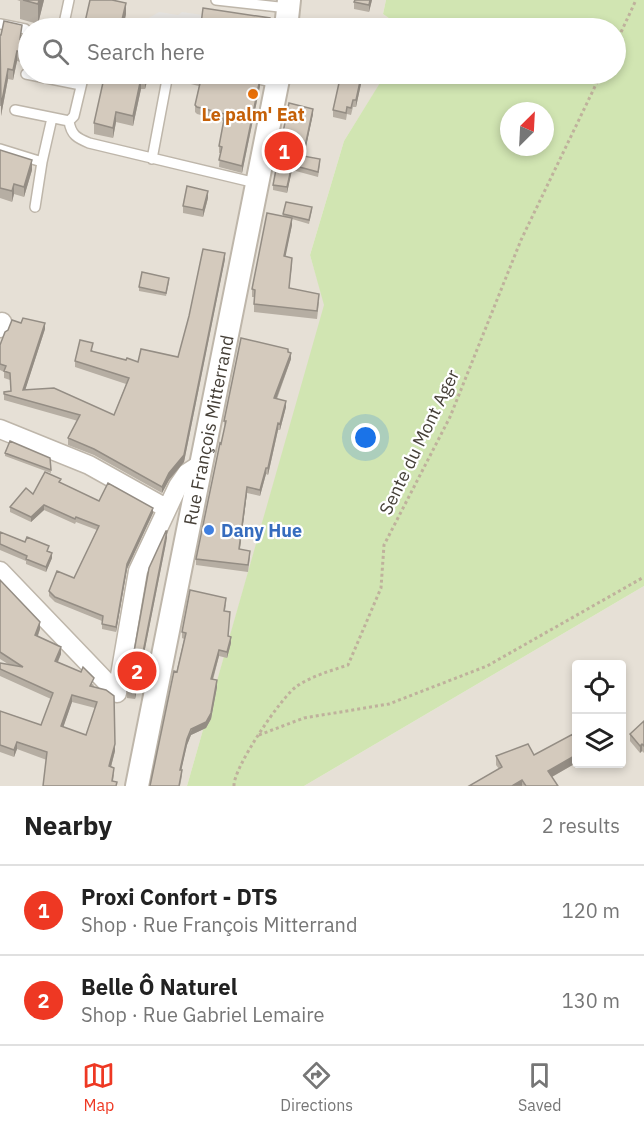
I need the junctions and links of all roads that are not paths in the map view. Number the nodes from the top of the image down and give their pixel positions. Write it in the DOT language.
graph roads {
  1 [pos="69,0"];
  2 [pos="216,0"];
  3 [pos="288,12"];
  4 [pos="65,18"];
  5 [pos="0,24"];
  6 [pos="18,28"];
  7 [pos="76,84"];
  8 [pos="166,84"];
  9 [pos="277,84"];
  10 [pos="81,85"];
  11 [pos="15,110"];
  12 [pos="52,118"];
  13 [pos="69,121"];
  14 [pos="0,149"];
  15 [pos="152,159"];
  16 [pos="42,162"];
  17 [pos="258,183"];
  18 [pos="35,207"];
  19 [pos="0,429"];
  20 [pos="201,464"];
  21 [pos="166,508"];
  22 [pos="0,571"];
  23 [pos="137,786"];
  1 -- 4 [label="lane"];
  2 -- 3 [label="lane"];
  5 -- 6 [label="lane"];
  7 -- 10 [label="lane"];
  8 -- 15 [label="lane"];
  9 -- 17 [label="street, Rue François Mitterrand"];
  10 -- 13 [label="lane"];
  11 -- 12 [label="lane"];
  12 -- 13 [label="lane"];
  12 -- 16 [label="lane"];
  13 -- 15 [label="lane"];
  14 -- 16 [label="lane"];
  15 -- 17 [label="lane"];
  16 -- 18 [label="lane"];
  17 -- 20 [label="street, Rue François Mitterrand"];
  19 -- 21 [label="street"];
  20 -- 21 [label="street"];
  20 -- 23 [label="street, Rue François Mitterrand"];
  21 -- 22 [label="street"];
}
